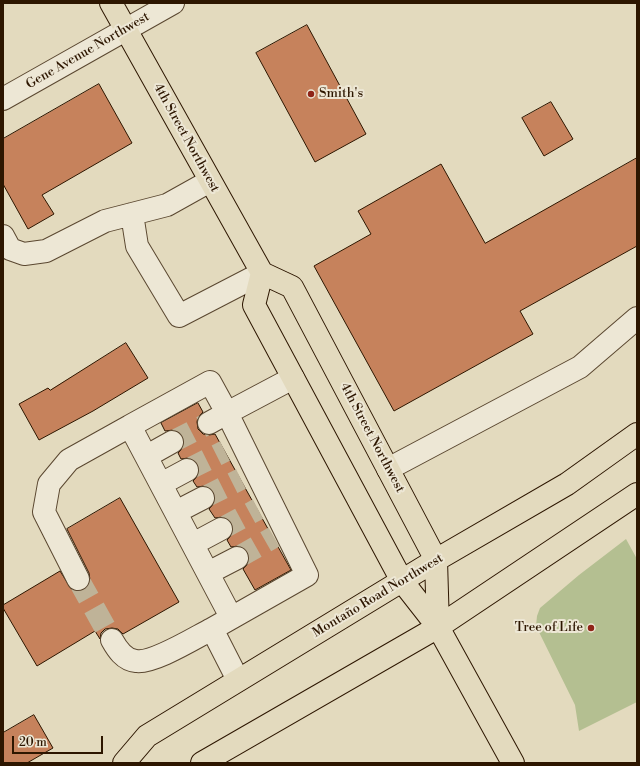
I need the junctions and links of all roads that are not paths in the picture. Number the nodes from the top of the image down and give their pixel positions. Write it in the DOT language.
graph roads {
  1 [pos="111,3"];
  2 [pos="173,3"];
  3 [pos="125,30"];
  4 [pos="3,99"];
  5 [pos="210,181"];
  6 [pos="132,214"];
  7 [pos="3,236"];
  8 [pos="262,273"];
  9 [pos="637,318"];
  10 [pos="293,378"];
  11 [pos="218,418"];
  12 [pos="130,426"];
  13 [pos="637,434"];
  14 [pos="172,442"];
  15 [pos="147,456"];
  16 [pos="388,469"];
  17 [pos="188,470"];
  18 [pos="162,484"];
  19 [pos="637,494"];
  20 [pos="203,498"];
  21 [pos="176,512"];
  22 [pos="221,529"];
  23 [pos="193,544"];
  24 [pos="237,558"];
  25 [pos="436,560"];
  26 [pos="208,573"];
  27 [pos="78,579"];
  28 [pos="402,581"];
  29 [pos="231,618"];
  30 [pos="438,626"];
  31 [pos="212,629"];
  32 [pos="112,640"];
  33 [pos="238,680"];
  34 [pos="124,763"];
  35 [pos="202,763"];
  36 [pos="513,763"];
  1 -- 3 [label="main road, 4th Street Northwest"];
  2 -- 3 [label="street, Gene Avenue Northwest"];
  3 -- 4 [label="street, Gene Avenue Northwest"];
  3 -- 5 [label="main road, 4th Street Northwest"];
  5 -- 6 [label="street"];
  5 -- 8 [label="main road, 4th Street Northwest"];
  6 -- 7 [label="street"];
  6 -- 8 [label="street"];
  8 -- 10 [label="main road, 4th Street Northwest"];
  8 -- 16 [label="main road, 4th Street Northwest"];
  9 -- 16 [label="street"];
  10 -- 11 [label="street"];
  10 -- 28 [label="main road, 4th Street Northwest"];
  11 -- 12 [label="street"];
  11 -- 29 [label="street"];
  12 -- 15 [label="street"];
  12 -- 27 [label="street"];
  13 -- 25 [label="main road, Montaño Road Northwest"];
  14 -- 15 [label="street"];
  15 -- 18 [label="street"];
  16 -- 25 [label="main road, 4th Street Northwest"];
  17 -- 18 [label="street"];
  18 -- 21 [label="street"];
  19 -- 30 [label="main road"];
  20 -- 21 [label="street"];
  21 -- 23 [label="street"];
  22 -- 23 [label="street"];
  23 -- 26 [label="street"];
  24 -- 26 [label="street"];
  25 -- 28 [label="main road, Montaño Road Northwest"];
  25 -- 30 [label="main road, 4th Street Northwest"];
  26 -- 29 [label="street"];
  28 -- 30 [label="main road, 4th Street Northwest"];
  28 -- 33 [label="main road, Montaño Road Northwest"];
  29 -- 31 [label="street"];
  30 -- 35 [label="main road"];
  30 -- 36 [label="main road, 4th Street Northwest"];
  31 -- 32 [label="street"];
  31 -- 33 [label="street"];
  33 -- 34 [label="main road, Montaño Road Northwest"];
}
